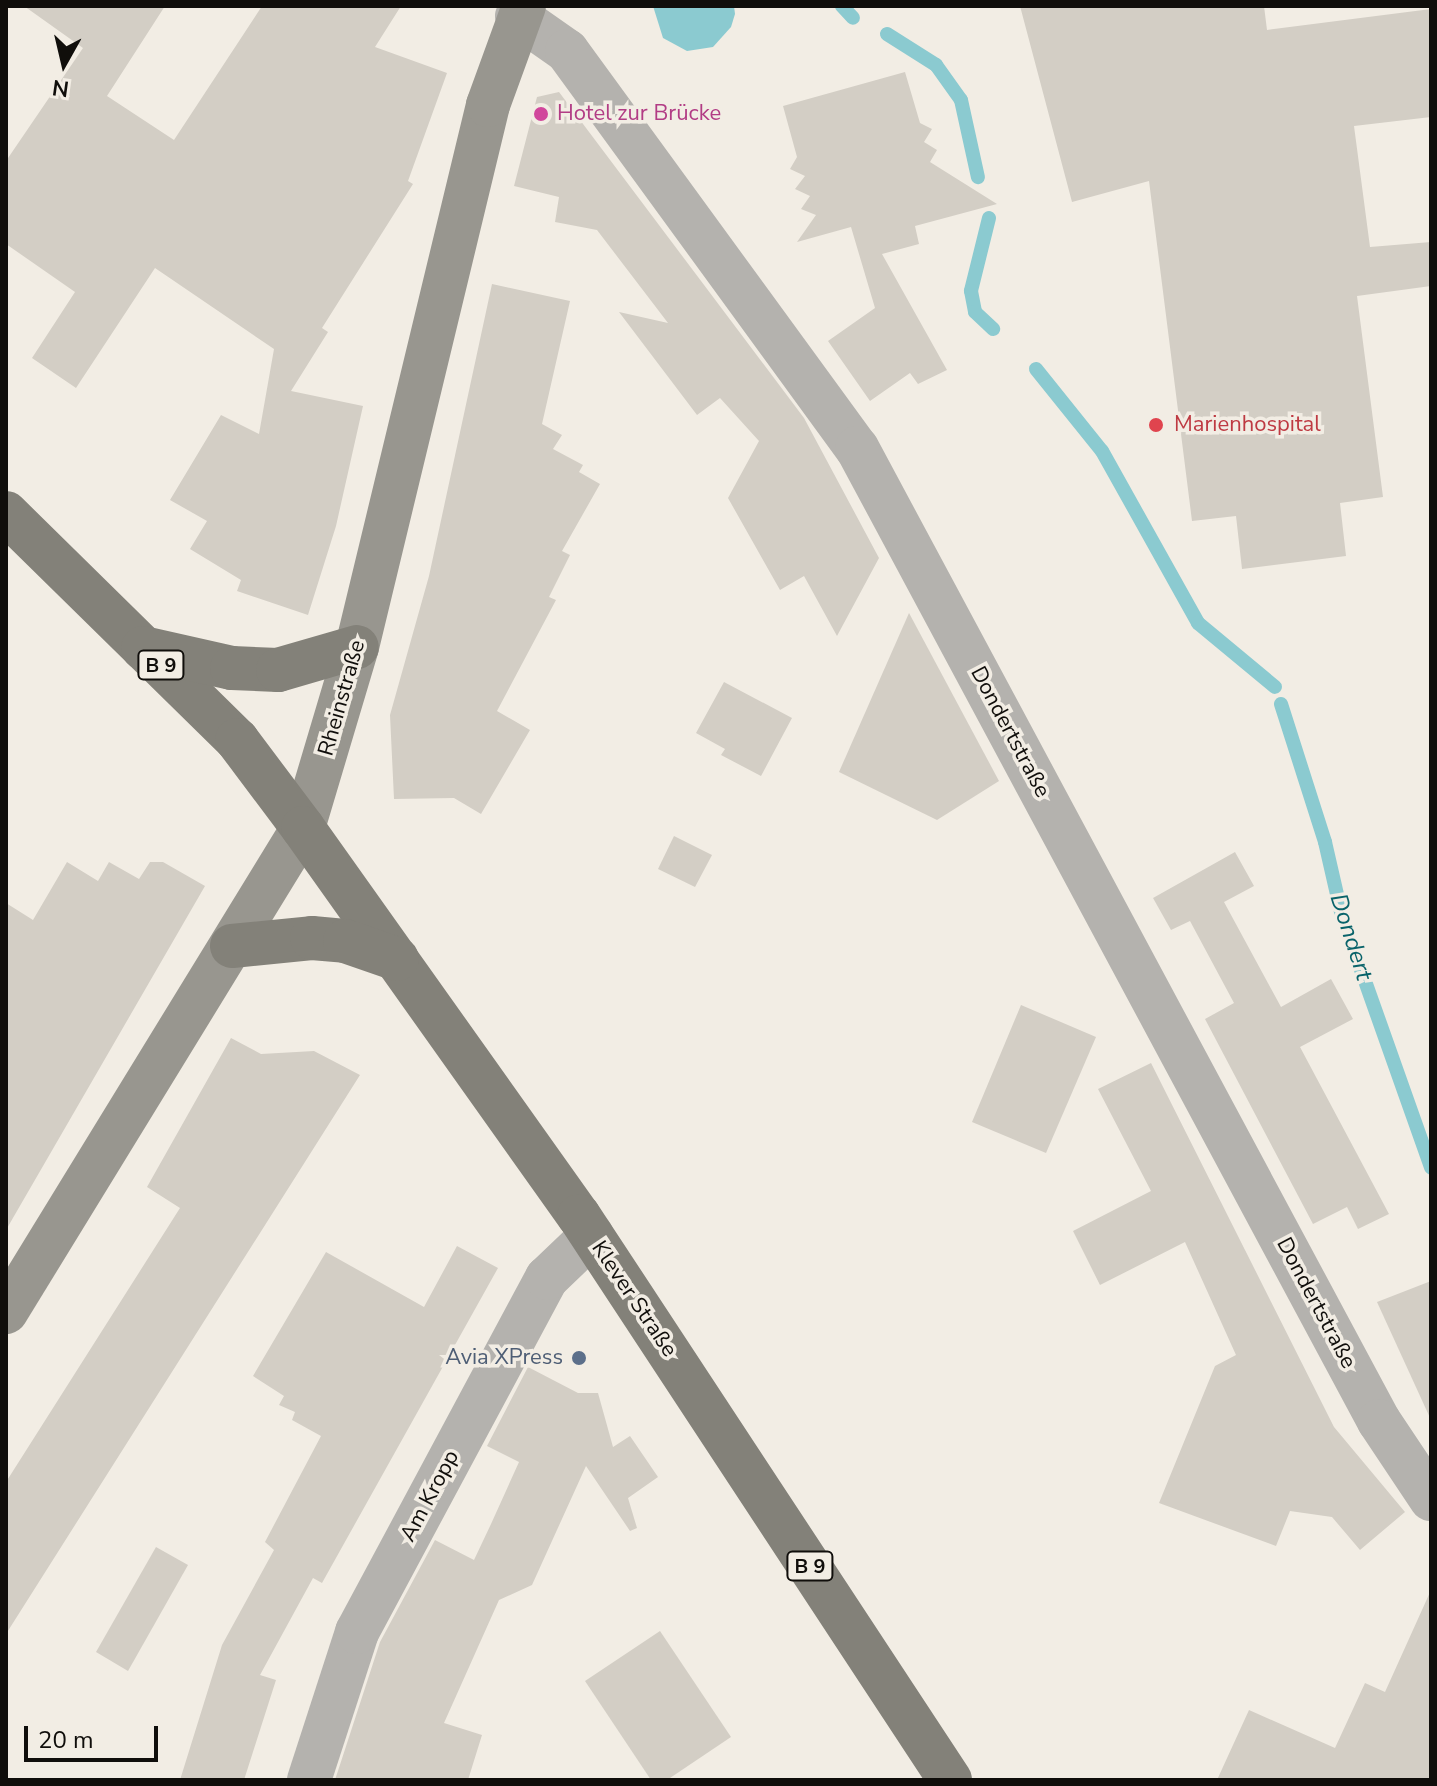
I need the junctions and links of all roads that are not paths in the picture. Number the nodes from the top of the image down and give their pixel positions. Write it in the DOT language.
graph roads {
  1 [pos="521,11"];
  2 [pos="6,513"];
  3 [pos="357,647"];
  4 [pos="143,648"];
  5 [pos="303,828"];
  6 [pos="232,946"];
  7 [pos="397,959"];
  8 [pos="592,1235"];
  9 [pos="6,1312"];
  10 [pos="1431,1499"];
  11 [pos="309,1780"];
  12 [pos="950,1780"];
  1 -- 3 [label="street, Rheinstraße"];
  1 -- 10 [label="street, Dondertstraße"];
  2 -- 4 [label="main road, B 9"];
  3 -- 4 [label="main road"];
  3 -- 5 [label="street, Rheinstraße"];
  4 -- 5 [label="main road, B 9"];
  5 -- 6 [label="street, Rheinstraße"];
  5 -- 7 [label="main road, Klever Straße / B 9"];
  6 -- 7 [label="main road"];
  6 -- 9 [label="street, Rheinstraße"];
  7 -- 8 [label="main road, Klever Straße / B 9"];
  8 -- 11 [label="street, Am Kropp"];
  8 -- 12 [label="main road, Klever Straße / B 9"];
}
